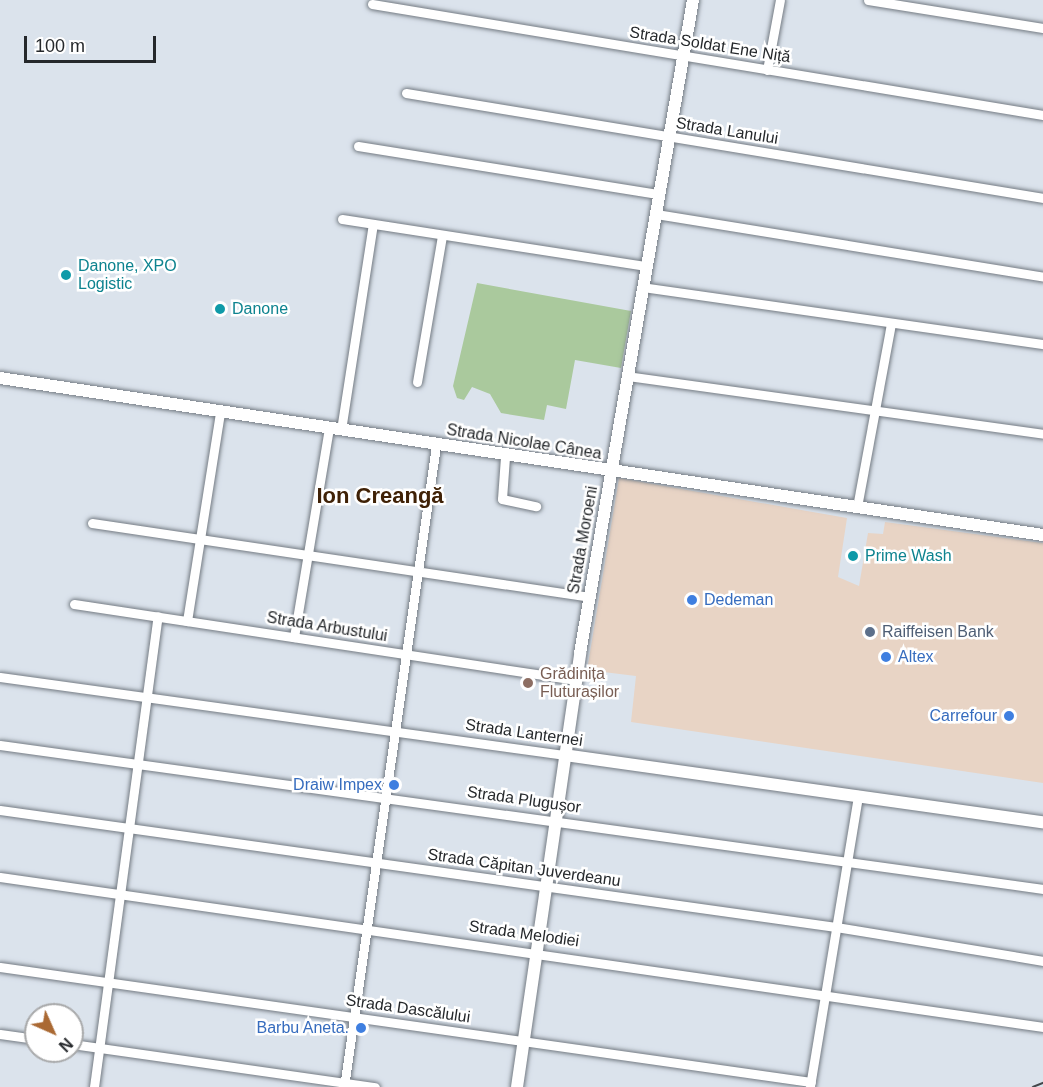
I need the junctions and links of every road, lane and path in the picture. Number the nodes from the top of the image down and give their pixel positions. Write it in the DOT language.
graph roads {
  1 [pos="693,0"];
  2 [pos="780,0"];
  3 [pos="868,0"];
  4 [pos="372,4"];
  5 [pos="401,4"];
  6 [pos="1043,28"];
  7 [pos="683,56"];
  8 [pos="767,70"];
  9 [pos="406,93"];
  10 [pos="1043,115"];
  11 [pos="669,136"];
  12 [pos="358,146"];
  13 [pos="659,194"];
  14 [pos="1043,198"];
  15 [pos="656,214"];
  16 [pos="342,219"];
  17 [pos="373,224"];
  18 [pos="442,235"];
  19 [pos="646,266"];
  20 [pos="1043,277"];
  21 [pos="642,287"];
  22 [pos="891,322"];
  23 [pos="1043,344"];
  24 [pos="627,376"];
  25 [pos="0,378"];
  26 [pos="417,382"];
  27 [pos="875,409"];
  28 [pos="220,412"];
  29 [pos="335,429"];
  30 [pos="1043,434"];
  31 [pos="436,445"];
  32 [pos="505,457"];
  33 [pos="612,472"];
  34 [pos="536,506"];
  35 [pos="857,507"];
  36 [pos="92,523"];
  37 [pos="1043,535"];
  38 [pos="200,539"];
  39 [pos="307,555"];
  40 [pos="417,572"];
  41 [pos="590,597"];
  42 [pos="74,604"];
  43 [pos="158,616"];
  44 [pos="187,621"];
  45 [pos="294,637"];
  46 [pos="405,654"];
  47 [pos="0,677"];
  48 [pos="576,680"];
  49 [pos="147,697"];
  50 [pos="394,732"];
  51 [pos="0,745"];
  52 [pos="564,755"];
  53 [pos="138,763"];
  54 [pos="858,795"];
  55 [pos="385,796"];
  56 [pos="0,810"];
  57 [pos="555,820"];
  58 [pos="1043,822"];
  59 [pos="129,828"];
  60 [pos="848,858"];
  61 [pos="375,863"];
  62 [pos="0,877"];
  63 [pos="545,886"];
  64 [pos="1043,889"];
  65 [pos="120,894"];
  66 [pos="836,927"];
  67 [pos="366,928"];
  68 [pos="537,950"];
  69 [pos="1043,961"];
  70 [pos="0,967"];
  71 [pos="108,983"];
  72 [pos="826,993"];
  73 [pos="354,1017"];
  74 [pos="1043,1027"];
  75 [pos="0,1034"];
  76 [pos="24,1037"];
  77 [pos="523,1041"];
  78 [pos="84,1046"];
  79 [pos="99,1048"];
  80 [pos="344,1085"];
  81 [pos="811,1085"];
  82 [pos="94,1087"];
  83 [pos="375,1087"];
  84 [pos="517,1087"];
  1 -- 7 [label="street, Strada Moroeni"];
  2 -- 8 [label="street"];
  3 -- 6 [label="street"];
  4 -- 5 [label="street, Strada Soldat Ene Niță"];
  5 -- 7 [label="street, Strada Soldat Ene Niță"];
  7 -- 8 [label="street, Strada Soldat Ene Niță"];
  7 -- 11 [label="street, Strada Moroeni"];
  8 -- 10 [label="street, Strada Soldat Ene Niță"];
  9 -- 11 [label="street, Strada Lanului"];
  11 -- 13 [label="street, Strada Moroeni"];
  11 -- 14 [label="street, Strada Lanului"];
  12 -- 13 [label="street"];
  13 -- 15 [label="street, Strada Moroeni"];
  15 -- 19 [label="street, Strada Moroeni"];
  15 -- 20 [label="street"];
  16 -- 17 [label="street"];
  17 -- 18 [label="street"];
  17 -- 29 [label="street"];
  18 -- 19 [label="street"];
  18 -- 26 [label="street"];
  19 -- 21 [label="street, Strada Moroeni"];
  21 -- 22 [label="street"];
  21 -- 24 [label="street, Strada Moroeni"];
  22 -- 23 [label="street"];
  22 -- 27 [label="street"];
  24 -- 27 [label="street"];
  24 -- 33 [label="street, Strada Moroeni"];
  25 -- 28 [label="street, Strada Nicolae Cânea"];
  27 -- 30 [label="street"];
  27 -- 35 [label="street"];
  28 -- 29 [label="street, Strada Nicolae Cânea"];
  28 -- 38 [label="street"];
  29 -- 31 [label="street, Strada Nicolae Cânea"];
  29 -- 39 [label="street"];
  31 -- 32 [label="street, Strada Nicolae Cânea"];
  31 -- 40 [label="street"];
  32 -- 33 [label="street, Strada Nicolae Cânea"];
  32 -- 34 [label="street"];
  33 -- 35 [label="street, Strada Nicolae Cânea"];
  33 -- 41 [label="street, Strada Moroeni"];
  35 -- 37 [label="street, Strada Nicolae Cânea"];
  36 -- 38 [label="street"];
  38 -- 39 [label="street"];
  38 -- 44 [label="street"];
  39 -- 40 [label="street"];
  39 -- 45 [label="street"];
  40 -- 41 [label="street"];
  40 -- 46 [label="street"];
  41 -- 48 [label="street, Strada Moroeni"];
  42 -- 43 [label="street, Strada Arbustului"];
  43 -- 44 [label="street, Strada Arbustului"];
  43 -- 49 [label="street"];
  44 -- 45 [label="street, Strada Arbustului"];
  45 -- 46 [label="street, Strada Arbustului"];
  46 -- 48 [label="street, Strada Arbustului"];
  46 -- 50 [label="street"];
  47 -- 49 [label="street, Strada Lanternei"];
  48 -- 52 [label="street, Strada Moroeni"];
  49 -- 50 [label="street, Strada Lanternei"];
  49 -- 53 [label="street"];
  50 -- 52 [label="street, Strada Lanternei"];
  50 -- 55 [label="street"];
  51 -- 53 [label="street, Strada Plugușor"];
  52 -- 54 [label="street, Strada Lanternei"];
  52 -- 57 [label="street, Strada Moroeni"];
  53 -- 55 [label="street, Strada Plugușor"];
  53 -- 59 [label="street"];
  54 -- 58 [label="street, Strada Lanternei"];
  54 -- 60 [label="street"];
  55 -- 57 [label="street, Strada Plugușor"];
  55 -- 61 [label="street"];
  56 -- 59 [label="street, Strada Căpitan Juverdeanu"];
  57 -- 60 [label="street, Strada Plugușor"];
  57 -- 63 [label="street, Strada Moroeni"];
  59 -- 61 [label="street, Strada Căpitan Juverdeanu"];
  59 -- 65 [label="street"];
  60 -- 64 [label="street, Strada Plugușor"];
  60 -- 66 [label="street"];
  61 -- 63 [label="street, Strada Căpitan Juverdeanu"];
  61 -- 67 [label="street"];
  62 -- 65 [label="street, Strada Melodiei"];
  63 -- 66 [label="street, Strada Căpitan Juverdeanu"];
  63 -- 68 [label="street, Strada Moroeni"];
  65 -- 67 [label="street, Strada Melodiei"];
  65 -- 71 [label="street"];
  66 -- 69 [label="street, Strada Căpitan Juverdeanu"];
  66 -- 72 [label="street"];
  67 -- 68 [label="street, Strada Melodiei"];
  67 -- 73 [label="street"];
  68 -- 72 [label="street, Strada Melodiei"];
  68 -- 77 [label="street, Strada Moroeni"];
  70 -- 71 [label="street, Strada Dascălului"];
  71 -- 73 [label="street, Strada Dascălului"];
  71 -- 79 [label="street"];
  72 -- 74 [label="street, Strada Melodiei"];
  72 -- 81 [label="street"];
  73 -- 77 [label="street, Strada Dascălului"];
  73 -- 80 [label="street"];
  75 -- 76 [label="street"];
  77 -- 81 [label="street, Strada Dascălului"];
  77 -- 84 [label="street, Strada Moroeni"];
  78 -- 79 [label="street"];
  79 -- 80 [label="street"];
  79 -- 82 [label="street"];
  80 -- 83 [label="street"];
}
